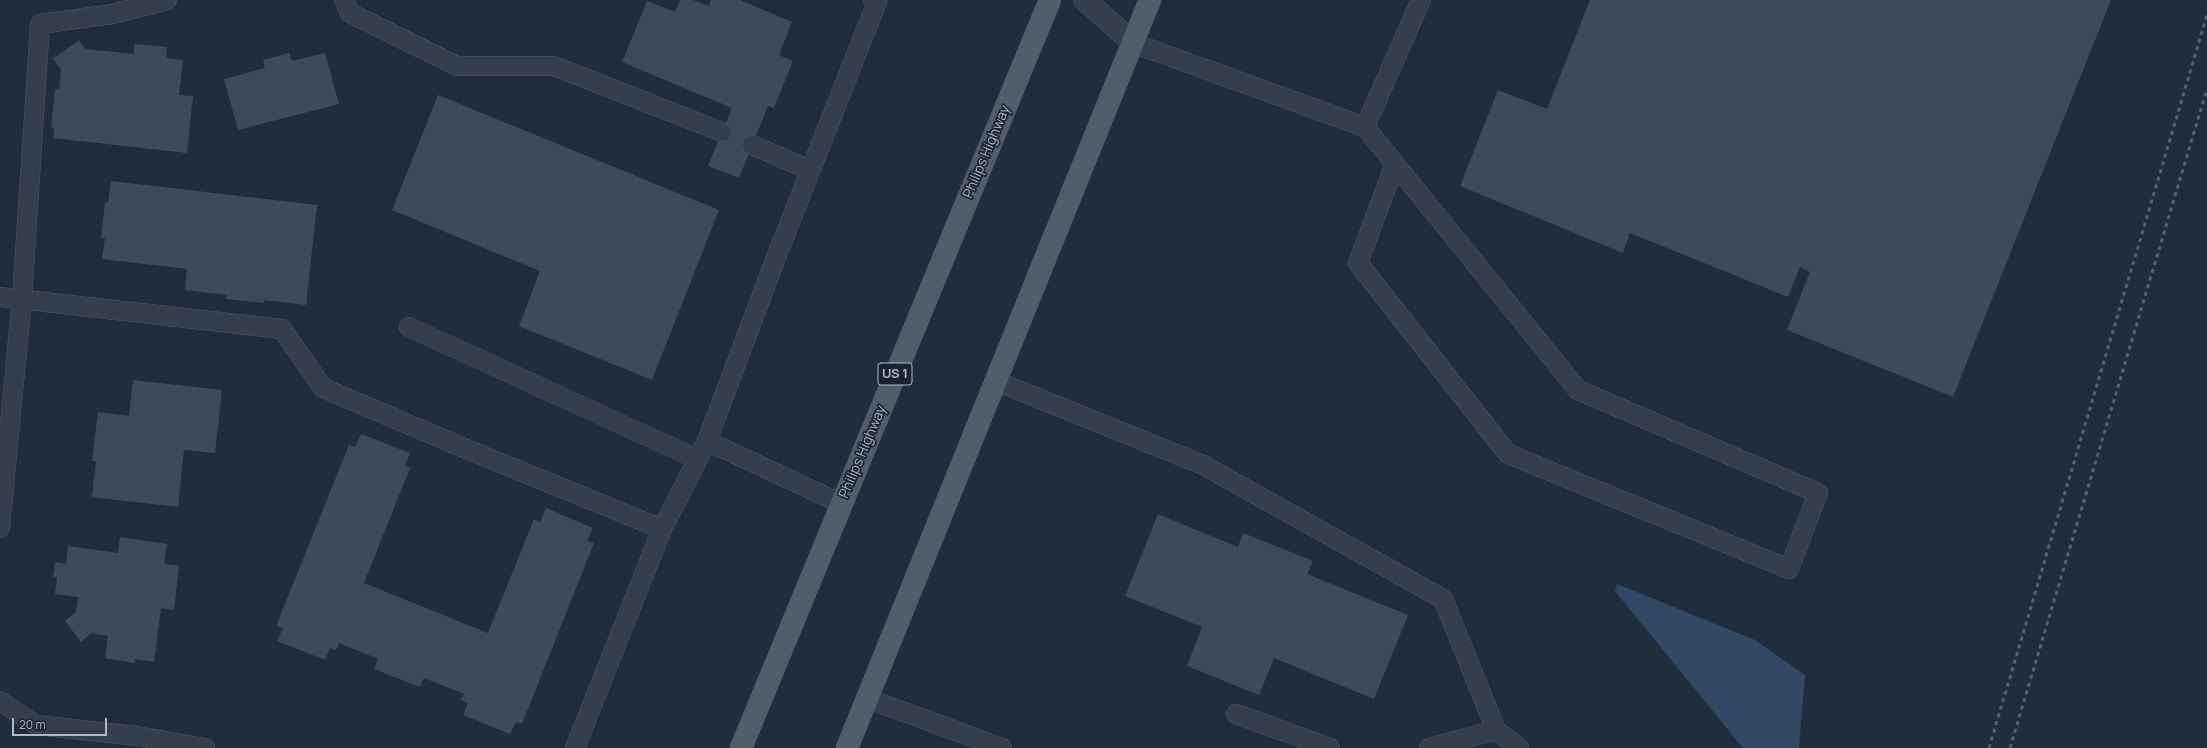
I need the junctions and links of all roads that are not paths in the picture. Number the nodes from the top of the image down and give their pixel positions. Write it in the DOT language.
graph roads {
  1 [pos="167,0"];
  2 [pos="344,0"];
  3 [pos="873,0"];
  4 [pos="1050,0"];
  5 [pos="1085,0"];
  6 [pos="1150,0"];
  7 [pos="1421,0"];
  8 [pos="1133,42"];
  9 [pos="1365,126"];
  10 [pos="722,132"];
  11 [pos="752,145"];
  12 [pos="1395,164"];
  13 [pos="810,170"];
  14 [pos="0,297"];
  15 [pos="22,298"];
  16 [pos="409,327"];
  17 [pos="996,381"];
  18 [pos="707,440"];
  19 [pos="697,459"];
  20 [pos="842,504"];
  21 [pos="0,528"];
  22 [pos="662,529"];
  23 [pos="866,698"];
  24 [pos="0,701"];
  25 [pos="1236,714"];
  26 [pos="1496,730"];
  27 [pos="134,742"];
  28 [pos="205,748"];
  29 [pos="575,748"];
  30 [pos="741,748"];
  31 [pos="847,748"];
  32 [pos="1002,748"];
  33 [pos="1330,748"];
  34 [pos="1429,748"];
  35 [pos="1519,748"];
  1 -- 15 [label="lane"];
  2 -- 10 [label="lane"];
  3 -- 13 [label="lane"];
  4 -- 20 [label="main road, Philips Highway / US 1"];
  5 -- 8 [label="street"];
  6 -- 8 [label="main road"];
  7 -- 9 [label="lane"];
  8 -- 9 [label="lane"];
  8 -- 17 [label="main road"];
  9 -- 12 [label="lane"];
  11 -- 13 [label="lane"];
  12 -- 12 [label="lane"];
  13 -- 18 [label="lane"];
  14 -- 15 [label="lane"];
  15 -- 21 [label="lane"];
  15 -- 22 [label="lane"];
  16 -- 19 [label="lane"];
  17 -- 23 [label="main road"];
  17 -- 26 [label="lane"];
  18 -- 19 [label="lane"];
  18 -- 20 [label="lane"];
  19 -- 22 [label="lane"];
  20 -- 30 [label="main road, Philips Highway / US 1"];
  22 -- 29 [label="lane"];
  23 -- 31 [label="main road"];
  23 -- 32 [label="lane"];
  24 -- 27 [label="lane"];
  25 -- 33 [label="lane"];
  26 -- 34 [label="lane"];
  26 -- 35 [label="lane"];
  27 -- 28 [label="lane"];
}
